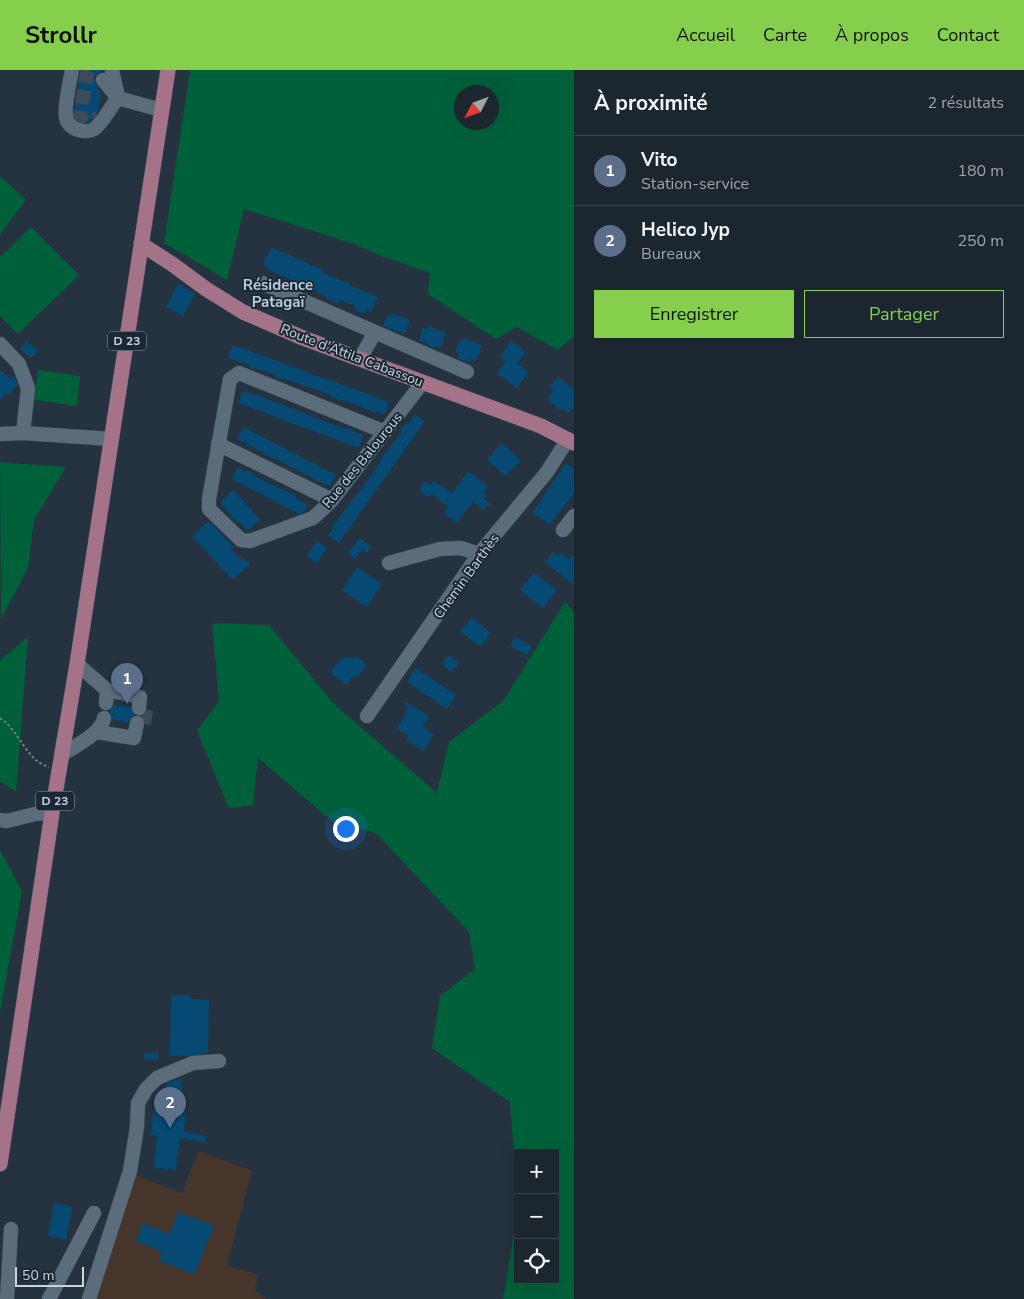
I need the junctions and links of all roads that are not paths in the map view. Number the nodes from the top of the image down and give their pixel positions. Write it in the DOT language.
graph roads {
  1 [pos="72,70"];
  2 [pos="168,70"];
  3 [pos="108,75"];
  4 [pos="118,98"];
  5 [pos="109,109"];
  6 [pos="161,110"];
  7 [pos="98,118"];
  8 [pos="141,244"];
  9 [pos="262,283"];
  10 [pos="375,332"];
  11 [pos="0,344"];
  12 [pos="360,359"];
  13 [pos="467,372"];
  14 [pos="423,382"];
  15 [pos="385,432"];
  16 [pos="23,433"];
  17 [pos="0,434"];
  18 [pos="112,439"];
  19 [pos="571,441"];
  20 [pos="218,444"];
  21 [pos="332,500"];
  22 [pos="574,516"];
  23 [pos="563,530"];
  24 [pos="479,554"];
  25 [pos="389,563"];
  26 [pos="77,664"];
  27 [pos="142,705"];
  28 [pos="367,716"];
  29 [pos="104,718"];
  30 [pos="141,724"];
  31 [pos="96,732"];
  32 [pos="63,754"];
  33 [pos="52,813"];
  34 [pos="0,820"];
  35 [pos="219,1060"];
  36 [pos="0,1164"];
  37 [pos="94,1214"];
  38 [pos="11,1229"];
  39 [pos="0,1294"];
  40 [pos="7,1299"];
  41 [pos="49,1299"];
  42 [pos="89,1299"];
  1 -- 5 [label="street"];
  2 -- 6 [label="main road, D 23"];
  3 -- 4 [label="street"];
  4 -- 5 [label="street"];
  4 -- 6 [label="street"];
  5 -- 7 [label="street"];
  6 -- 8 [label="main road, D 23"];
  8 -- 12 [label="main road, Route d'Attila Cabassou"];
  8 -- 18 [label="main road, D 23"];
  9 -- 10 [label="street"];
  10 -- 12 [label="street"];
  10 -- 13 [label="street"];
  11 -- 16 [label="street"];
  12 -- 14 [label="main road, Route d'Attila Cabassou"];
  14 -- 15 [label="street, Rue des Balourous"];
  14 -- 19 [label="main road, Route d'Attila Cabassou"];
  15 -- 20 [label="street, Rue des Balourous"];
  15 -- 21 [label="street, Rue des Balourous"];
  16 -- 17 [label="street"];
  16 -- 18 [label="street"];
  18 -- 26 [label="main road, D 23"];
  19 -- 24 [label="street, Chemin Barthès"];
  20 -- 21 [label="street"];
  20 -- 21 [label="street, Rue des Balourous"];
  22 -- 23 [label="street"];
  24 -- 25 [label="street"];
  24 -- 28 [label="street, Chemin Barthès"];
  26 -- 27 [label="street"];
  26 -- 32 [label="main road, D 23"];
  29 -- 31 [label="street"];
  30 -- 31 [label="street"];
  31 -- 32 [label="street"];
  32 -- 33 [label="main road, D 23"];
  33 -- 34 [label="street"];
  33 -- 36 [label="main road, D 23"];
  35 -- 42 [label="street"];
  37 -- 41 [label="street"];
  38 -- 40 [label="street"];
  39 -- 40 [label="street"];
}
